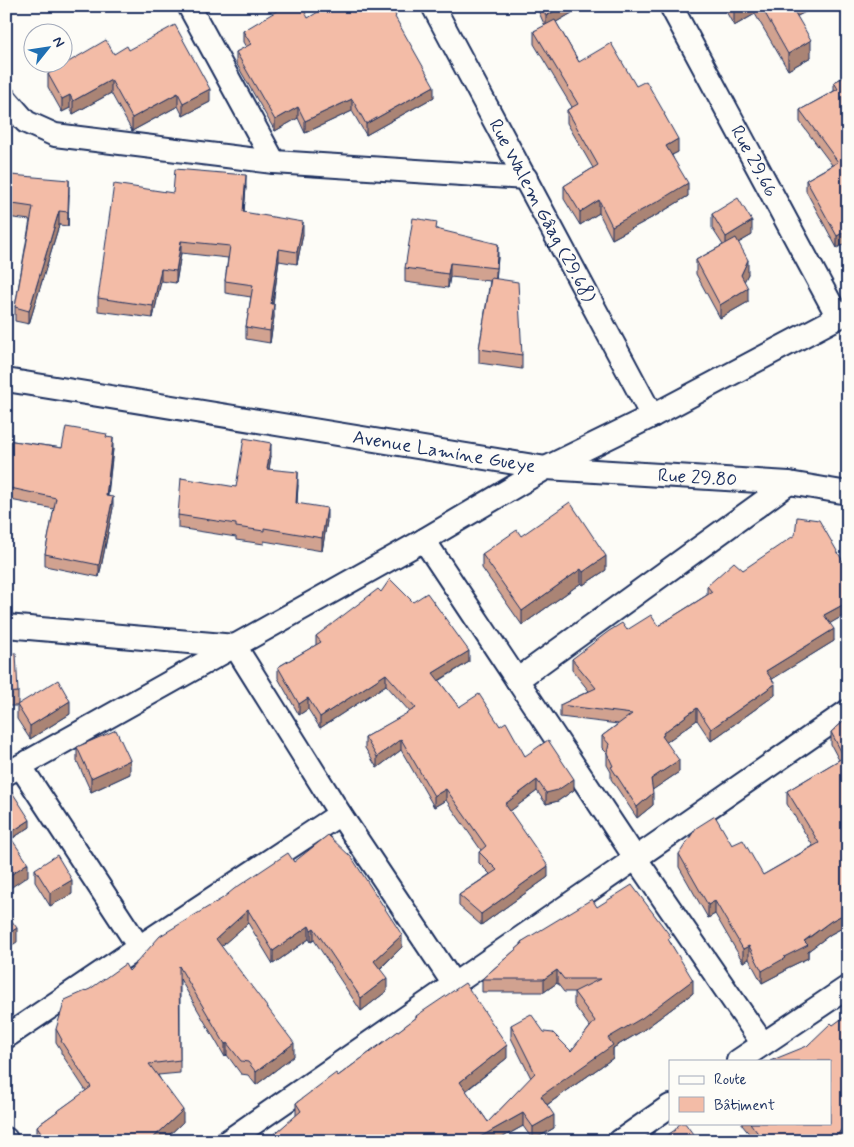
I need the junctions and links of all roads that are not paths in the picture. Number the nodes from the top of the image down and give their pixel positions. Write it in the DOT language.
graph roads {
  1 [pos="189,6"];
  2 [pos="433,6"];
  3 [pos="671,6"];
  4 [pos="6,99"];
  5 [pos="274,162"];
  6 [pos="526,178"];
  7 [pos="843,314"];
  8 [pos="6,380"];
  9 [pos="652,416"];
  10 [pos="546,468"];
  11 [pos="789,483"];
  12 [pos="848,493"];
  13 [pos="424,540"];
  14 [pos="6,626"];
  15 [pos="235,646"];
  16 [pos="517,680"];
  17 [pos="848,711"];
  18 [pos="14,770"];
  19 [pos="340,814"];
  20 [pos="636,859"];
  21 [pos="138,947"];
  22 [pos="453,983"];
  23 [pos="848,987"];
  24 [pos="6,1037"];
  25 [pos="763,1044"];
  26 [pos="739,1060"];
  27 [pos="669,1107"];
  28 [pos="228,1141"];
  29 [pos="620,1141"];
  1 -- 5 [label="street"];
  2 -- 6 [label="street, Rue Walem Gâag (29.68)"];
  3 -- 7 [label="street, Rue 29.66"];
  4 -- 5 [label="street"];
  5 -- 6 [label="street"];
  6 -- 9 [label="street, Rue Walem Gâag (29.68)"];
  7 -- 9 [label="street, Avenue Lamine Gueye"];
  8 -- 10 [label="street, Avenue Lamine Gueye"];
  9 -- 10 [label="street, Avenue Lamine Gueye"];
  10 -- 11 [label="street, Rue 29.80"];
  10 -- 13 [label="street"];
  11 -- 12 [label="street, Rue 29.80"];
  11 -- 16 [label="street"];
  13 -- 15 [label="street"];
  13 -- 16 [label="street"];
  14 -- 15 [label="street"];
  15 -- 18 [label="street"];
  15 -- 19 [label="street"];
  16 -- 20 [label="street"];
  17 -- 20 [label="street"];
  18 -- 21 [label="street"];
  19 -- 21 [label="street"];
  19 -- 22 [label="street"];
  20 -- 22 [label="street"];
  20 -- 25 [label="street"];
  21 -- 24 [label="street"];
  22 -- 28 [label="street"];
  23 -- 25 [label="street"];
  25 -- 26 [label="street"];
  27 -- 29 [label="street"];
}
